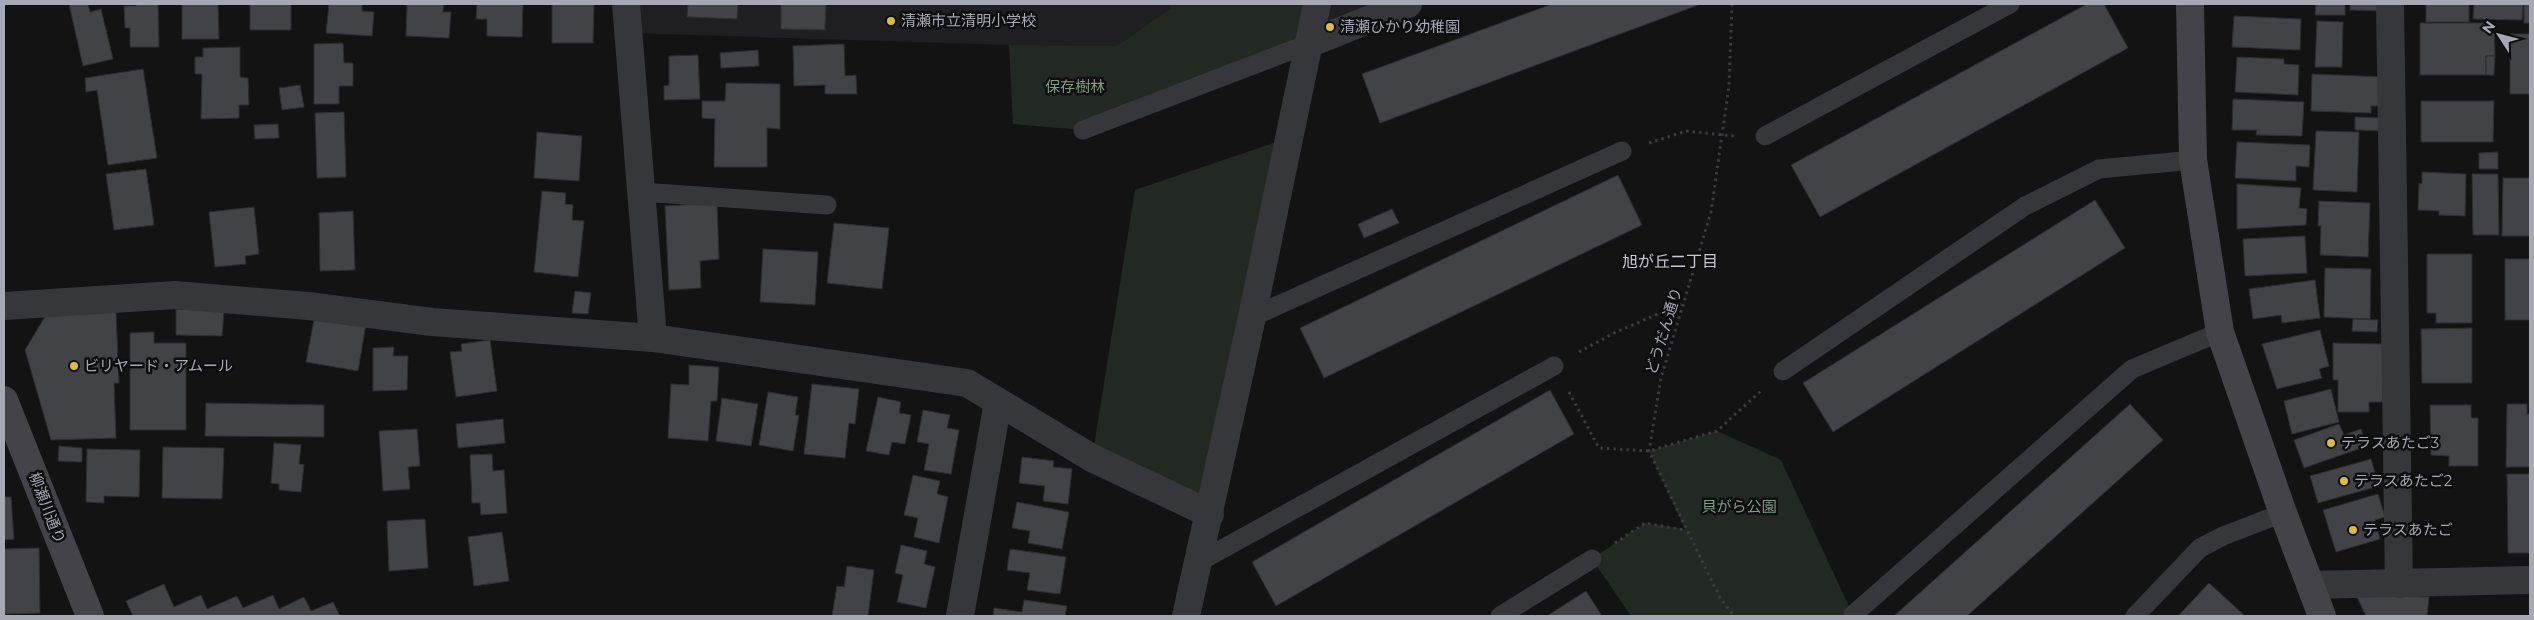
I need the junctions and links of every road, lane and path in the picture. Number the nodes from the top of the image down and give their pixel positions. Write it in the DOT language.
graph roads {
  1 [pos="626,4"];
  2 [pos="1317,4"];
  3 [pos="1408,4"];
  4 [pos="1732,4"];
  5 [pos="2010,4"];
  6 [pos="2190,4"];
  7 [pos="2390,4"];
  8 [pos="1308,44"];
  9 [pos="1083,130"];
  10 [pos="1722,136"];
  11 [pos="1765,136"];
  12 [pos="1622,151"];
  13 [pos="2193,160"];
  14 [pos="641,192"];
  15 [pos="827,205"];
  16 [pos="1685,303"];
  17 [pos="4,306"];
  18 [pos="1252,317"];
  19 [pos="2220,332"];
  20 [pos="653,338"];
  21 [pos="1554,366"];
  22 [pos="1783,371"];
  23 [pos="4,400"];
  24 [pos="998,402"];
  25 [pos="1648,452"];
  26 [pos="2283,513"];
  27 [pos="1210,514"];
  28 [pos="1685,530"];
  29 [pos="1592,559"];
  30 [pos="1197,563"];
  31 [pos="2530,580"];
  32 [pos="2400,584"];
  33 [pos="2310,585"];
  34 [pos="1853,615"];
  35 [pos="90,616"];
  36 [pos="960,616"];
  37 [pos="1186,616"];
  38 [pos="1500,616"];
  39 [pos="1734,616"];
  40 [pos="2135,616"];
  41 [pos="2322,616"];
  1 -- 14 [label="street"];
  2 -- 8 [label="street"];
  3 -- 8 [label="street"];
  4 -- 10 [label="path, どうだん通り"];
  5 -- 11 [label="lane"];
  6 -- 13 [label="street"];
  7 -- 32 [label="street"];
  8 -- 9 [label="lane"];
  8 -- 18 [label="street"];
  10 -- 11 [label="path"];
  10 -- 12 [label="path"];
  10 -- 16 [label="path, どうだん通り"];
  12 -- 18 [label="lane"];
  13 -- 19 [label="street"];
  13 -- 22 [label="lane"];
  14 -- 15 [label="lane"];
  14 -- 20 [label="street"];
  16 -- 21 [label="path"];
  16 -- 25 [label="path, どうだん通り"];
  17 -- 20 [label="street"];
  18 -- 27 [label="street"];
  19 -- 26 [label="street"];
  19 -- 34 [label="lane"];
  20 -- 24 [label="street"];
  21 -- 25 [label="path"];
  21 -- 30 [label="lane"];
  22 -- 25 [label="path"];
  23 -- 35 [label="street, 柳瀬川通り"];
  24 -- 27 [label="street"];
  24 -- 36 [label="street"];
  25 -- 28 [label="path"];
  26 -- 33 [label="street"];
  26 -- 40 [label="lane"];
  27 -- 30 [label="street"];
  28 -- 29 [label="path"];
  28 -- 39 [label="path"];
  29 -- 38 [label="lane"];
  30 -- 37 [label="street"];
  31 -- 32 [label="street"];
  32 -- 33 [label="street"];
  33 -- 41 [label="street"];
}
